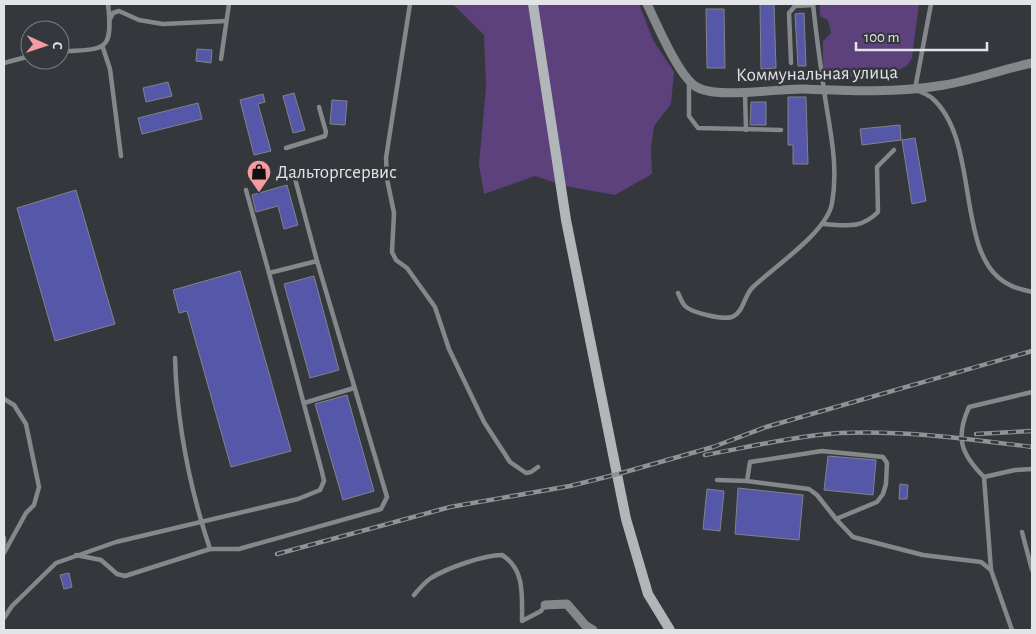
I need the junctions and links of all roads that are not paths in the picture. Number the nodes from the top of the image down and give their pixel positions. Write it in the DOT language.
graph roads {
  1 [pos="108,4"];
  2 [pos="229,4"];
  3 [pos="410,4"];
  4 [pos="533,4"];
  5 [pos="647,4"];
  6 [pos="813,4"];
  7 [pos="931,4"];
  8 [pos="109,21"];
  9 [pos="226,21"];
  10 [pos="103,48"];
  11 [pos="70,52"];
  12 [pos="20,59"];
  13 [pos="221,59"];
  14 [pos="4,63"];
  15 [pos="791,63"];
  16 [pos="1032,63"];
  17 [pos="689,81"];
  18 [pos="915,89"];
  19 [pos="824,91"];
  20 [pos="745,93"];
  21 [pos="319,107"];
  22 [pos="746,130"];
  23 [pos="782,130"];
  24 [pos="286,148"];
  25 [pos="894,150"];
  26 [pos="121,156"];
  27 [pos="294,175"];
  28 [pos="246,190"];
  29 [pos="822,224"];
  30 [pos="317,261"];
  31 [pos="269,273"];
  32 [pos="1032,292"];
  33 [pos="678,293"];
  34 [pos="175,358"];
  35 [pos="354,388"];
  36 [pos="1032,392"];
  37 [pos="4,399"];
  38 [pos="304,403"];
  39 [pos="538,467"];
  40 [pos="1032,469"];
  41 [pos="984,477"];
  42 [pos="717,480"];
  43 [pos="747,481"];
  44 [pos="836,519"];
  45 [pos="200,521"];
  46 [pos="1022,532"];
  47 [pos="4,538"];
  48 [pos="4,547"];
  49 [pos="210,549"];
  50 [pos="4,553"];
  51 [pos="75,555"];
  52 [pos="991,570"];
  53 [pos="1032,570"];
  54 [pos="414,595"];
  55 [pos="545,604"];
  56 [pos="4,618"];
  57 [pos="592,630"];
  58 [pos="670,630"];
  59 [pos="1012,630"];
  1 -- 8 [label="lane"];
  2 -- 9 [label="lane"];
  3 -- 39 [label="lane"];
  4 -- 58 [label="street"];
  5 -- 17 [label="street"];
  6 -- 15 [label="lane"];
  6 -- 19 [label="lane"];
  7 -- 18 [label="lane"];
  8 -- 9 [label="lane"];
  8 -- 10 [label="lane"];
  9 -- 13 [label="lane"];
  10 -- 11 [label="lane"];
  10 -- 26 [label="lane"];
  12 -- 14 [label="lane"];
  16 -- 18 [label="street, Коммунальная улица"];
  17 -- 20 [label="street, Коммунальная улица"];
  17 -- 22 [label="lane"];
  18 -- 19 [label="street, Коммунальная улица"];
  18 -- 32 [label="lane"];
  19 -- 20 [label="street, Коммунальная улица"];
  19 -- 29 [label="lane"];
  20 -- 22 [label="lane"];
  21 -- 24 [label="lane"];
  22 -- 23 [label="lane"];
  25 -- 29 [label="lane"];
  27 -- 30 [label="lane"];
  28 -- 31 [label="lane"];
  29 -- 33 [label="lane"];
  30 -- 31 [label="lane"];
  30 -- 35 [label="lane"];
  31 -- 38 [label="lane"];
  34 -- 45 [label="lane"];
  35 -- 38 [label="lane"];
  35 -- 49 [label="lane"];
  36 -- 41 [label="lane"];
  37 -- 50 [label="lane"];
  38 -- 45 [label="lane"];
  40 -- 41 [label="lane"];
  41 -- 52 [label="lane"];
  42 -- 43 [label="lane"];
  43 -- 44 [label="lane"];
  43 -- 44 [label="lane"];
  44 -- 52 [label="lane"];
  45 -- 49 [label="lane"];
  45 -- 51 [label="lane"];
  46 -- 53 [label="lane"];
  47 -- 48 [label="lane"];
  49 -- 51 [label="lane"];
  51 -- 56 [label="lane"];
  52 -- 59 [label="lane"];
  54 -- 55 [label="lane"];
  55 -- 57 [label="street"];
}
